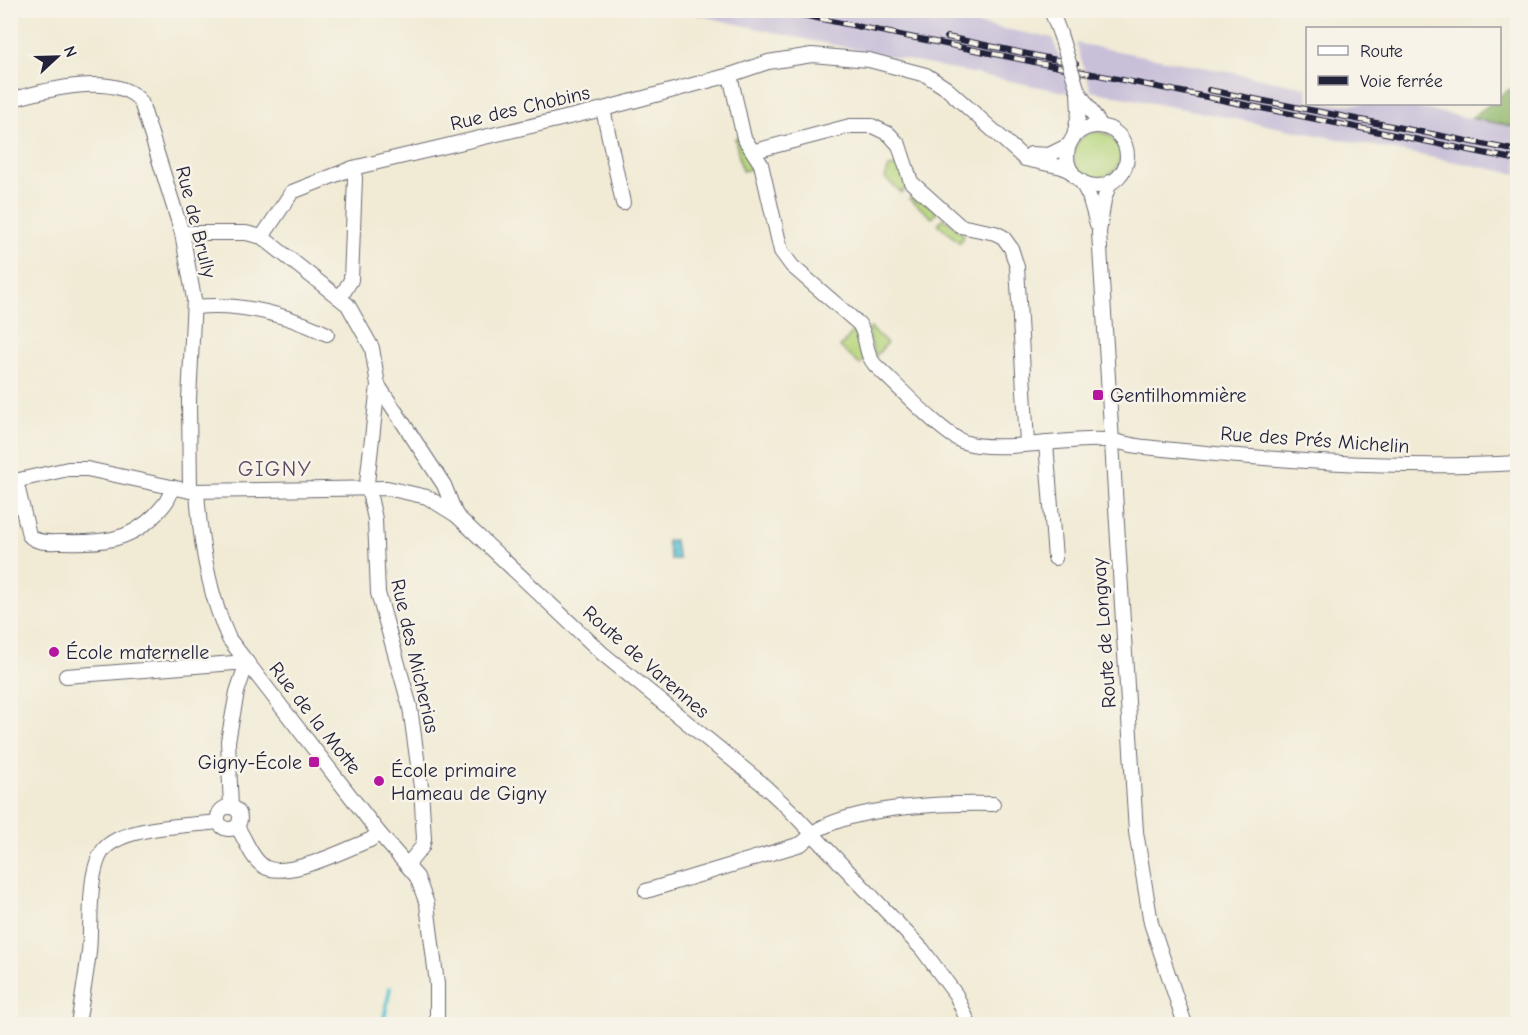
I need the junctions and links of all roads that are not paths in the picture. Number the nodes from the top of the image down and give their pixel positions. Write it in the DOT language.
graph roads {
  1 [pos="1052,10"];
  2 [pos="730,75"];
  3 [pos="1078,91"];
  4 [pos="10,100"];
  5 [pos="603,109"];
  6 [pos="1101,126"];
  7 [pos="1072,141"];
  8 [pos="755,151"];
  9 [pos="1020,153"];
  10 [pos="353,168"];
  11 [pos="1077,177"];
  12 [pos="1110,182"];
  13 [pos="623,203"];
  14 [pos="182,232"];
  15 [pos="1099,232"];
  16 [pos="262,237"];
  17 [pos="340,298"];
  18 [pos="195,307"];
  19 [pos="327,334"];
  20 [pos="378,385"];
  21 [pos="1111,441"];
  22 [pos="1028,443"];
  23 [pos="1046,443"];
  24 [pos="1518,463"];
  25 [pos="13,481"];
  26 [pos="172,487"];
  27 [pos="368,488"];
  28 [pos="194,491"];
  29 [pos="456,515"];
  30 [pos="1055,558"];
  31 [pos="247,663"];
  32 [pos="66,676"];
  33 [pos="993,804"];
  34 [pos="231,807"];
  35 [pos="218,822"];
  36 [pos="237,827"];
  37 [pos="379,833"];
  38 [pos="814,834"];
  39 [pos="408,864"];
  40 [pos="646,891"];
  41 [pos="78,1024"];
  42 [pos="437,1024"];
  43 [pos="969,1024"];
  44 [pos="1185,1024"];
  1 -- 3 [label="street, bridge"];
  2 -- 5 [label="street, Rue des Chobins"];
  2 -- 8 [label="street, Rue des Prés Michelin"];
  2 -- 9 [label="street, Rue des Chobins"];
  3 -- 6 [label="street"];
  3 -- 7 [label="street"];
  4 -- 14 [label="street, Rue de Brully"];
  5 -- 10 [label="street, Rue des Chobins"];
  5 -- 13 [label="street"];
  6 -- 7 [label="street"];
  6 -- 12 [label="street"];
  7 -- 9 [label="street"];
  7 -- 11 [label="street"];
  8 -- 22 [label="street, Rue des Prés Michelin"];
  8 -- 22 [label="street"];
  9 -- 11 [label="street, Rue des Chobins"];
  10 -- 16 [label="street, Rue des Chobins"];
  10 -- 17 [label="street"];
  11 -- 12 [label="street"];
  11 -- 15 [label="street, Route de Longvay"];
  12 -- 15 [label="street, Route de Longvay"];
  14 -- 16 [label="street"];
  14 -- 18 [label="street, Rue de Brully"];
  15 -- 21 [label="street, Route de Longvay"];
  16 -- 17 [label="street"];
  17 -- 20 [label="street"];
  18 -- 19 [label="street"];
  18 -- 28 [label="street, Rue de Brully"];
  20 -- 27 [label="street, Rue des Micherias"];
  20 -- 29 [label="street"];
  21 -- 23 [label="street, Rue des Prés Michelin"];
  21 -- 24 [label="street, Rue des Prés Michelin"];
  21 -- 44 [label="street, Route de Longvay"];
  22 -- 23 [label="street, Rue des Prés Michelin"];
  23 -- 30 [label="street"];
  25 -- 26 [label="street"];
  25 -- 26 [label="street"];
  26 -- 28 [label="street"];
  27 -- 28 [label="street"];
  27 -- 29 [label="street"];
  27 -- 39 [label="street, Rue des Micherias"];
  28 -- 31 [label="street, Rue de la Motte"];
  29 -- 38 [label="street, Route de Varennes"];
  31 -- 32 [label="street"];
  31 -- 34 [label="street"];
  31 -- 37 [label="street, Rue de la Motte"];
  33 -- 38 [label="street"];
  34 -- 35 [label="street"];
  34 -- 36 [label="street"];
  35 -- 36 [label="street"];
  35 -- 41 [label="street"];
  36 -- 37 [label="street"];
  37 -- 39 [label="street, Rue de la Motte"];
  38 -- 40 [label="street"];
  38 -- 43 [label="street, Route de Varennes"];
  39 -- 42 [label="street, Rue de la Motte"];
}
